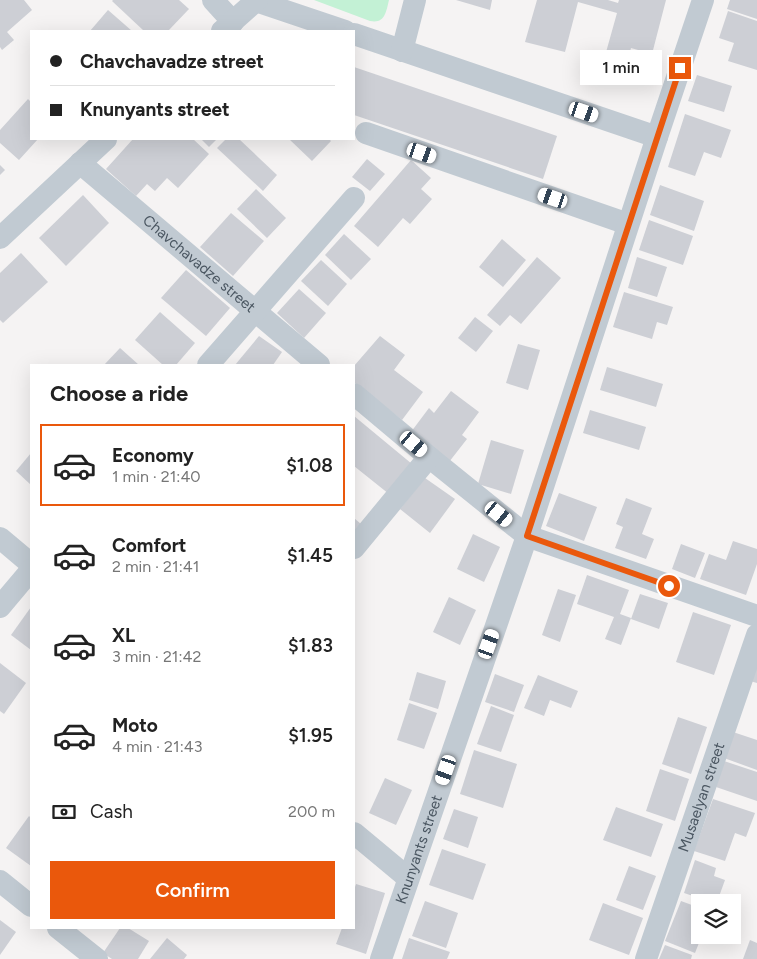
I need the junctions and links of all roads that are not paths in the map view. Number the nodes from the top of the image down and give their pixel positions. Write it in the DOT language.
graph roads {
  1 [pos="213,0"];
  2 [pos="256,0"];
  3 [pos="415,0"];
  4 [pos="703,0"];
  5 [pos="228,27"];
  6 [pos="342,30"];
  7 [pos="355,34"];
  8 [pos="402,51"];
  9 [pos="366,133"];
  10 [pos="657,137"];
  11 [pos="105,140"];
  12 [pos="80,163"];
  13 [pos="354,198"];
  14 [pos="628,224"];
  15 [pos="0,238"];
  16 [pos="255,310"];
  17 [pos="209,364"];
  18 [pos="319,364"];
  19 [pos="355,395"];
  20 [pos="429,457"];
  21 [pos="527,536"];
  22 [pos="0,538"];
  23 [pos="355,547"];
  24 [pos="30,563"];
  25 [pos="30,571"];
  26 [pos="0,606"];
  27 [pos="757,616"];
  28 [pos="757,635"];
  29 [pos="355,834"];
  30 [pos="408,878"];
  31 [pos="0,881"];
  32 [pos="30,905"];
  33 [pos="59,929"];
  34 [pos="97,959"];
  35 [pos="381,959"];
  36 [pos="646,959"];
  1 -- 5 [label="street"];
  2 -- 5 [label="street"];
  2 -- 6 [label="street"];
  3 -- 8 [label="street"];
  4 -- 10 [label="street, Knunyants street"];
  7 -- 8 [label="street"];
  8 -- 10 [label="street"];
  9 -- 14 [label="street"];
  10 -- 14 [label="street, Knunyants street"];
  11 -- 12 [label="street"];
  12 -- 15 [label="street"];
  12 -- 16 [label="street, Chavchavadze street"];
  13 -- 16 [label="street"];
  14 -- 21 [label="street, Knunyants street"];
  16 -- 17 [label="street"];
  16 -- 18 [label="street, Chavchavadze street"];
  19 -- 20 [label="street"];
  20 -- 21 [label="street"];
  20 -- 23 [label="street"];
  21 -- 27 [label="street"];
  21 -- 30 [label="street, Knunyants street"];
  22 -- 24 [label="street"];
  25 -- 26 [label="street"];
  28 -- 36 [label="street, Musaelyan street"];
  29 -- 30 [label="street"];
  30 -- 35 [label="street, Knunyants street"];
  31 -- 32 [label="street"];
  33 -- 34 [label="street"];
}
